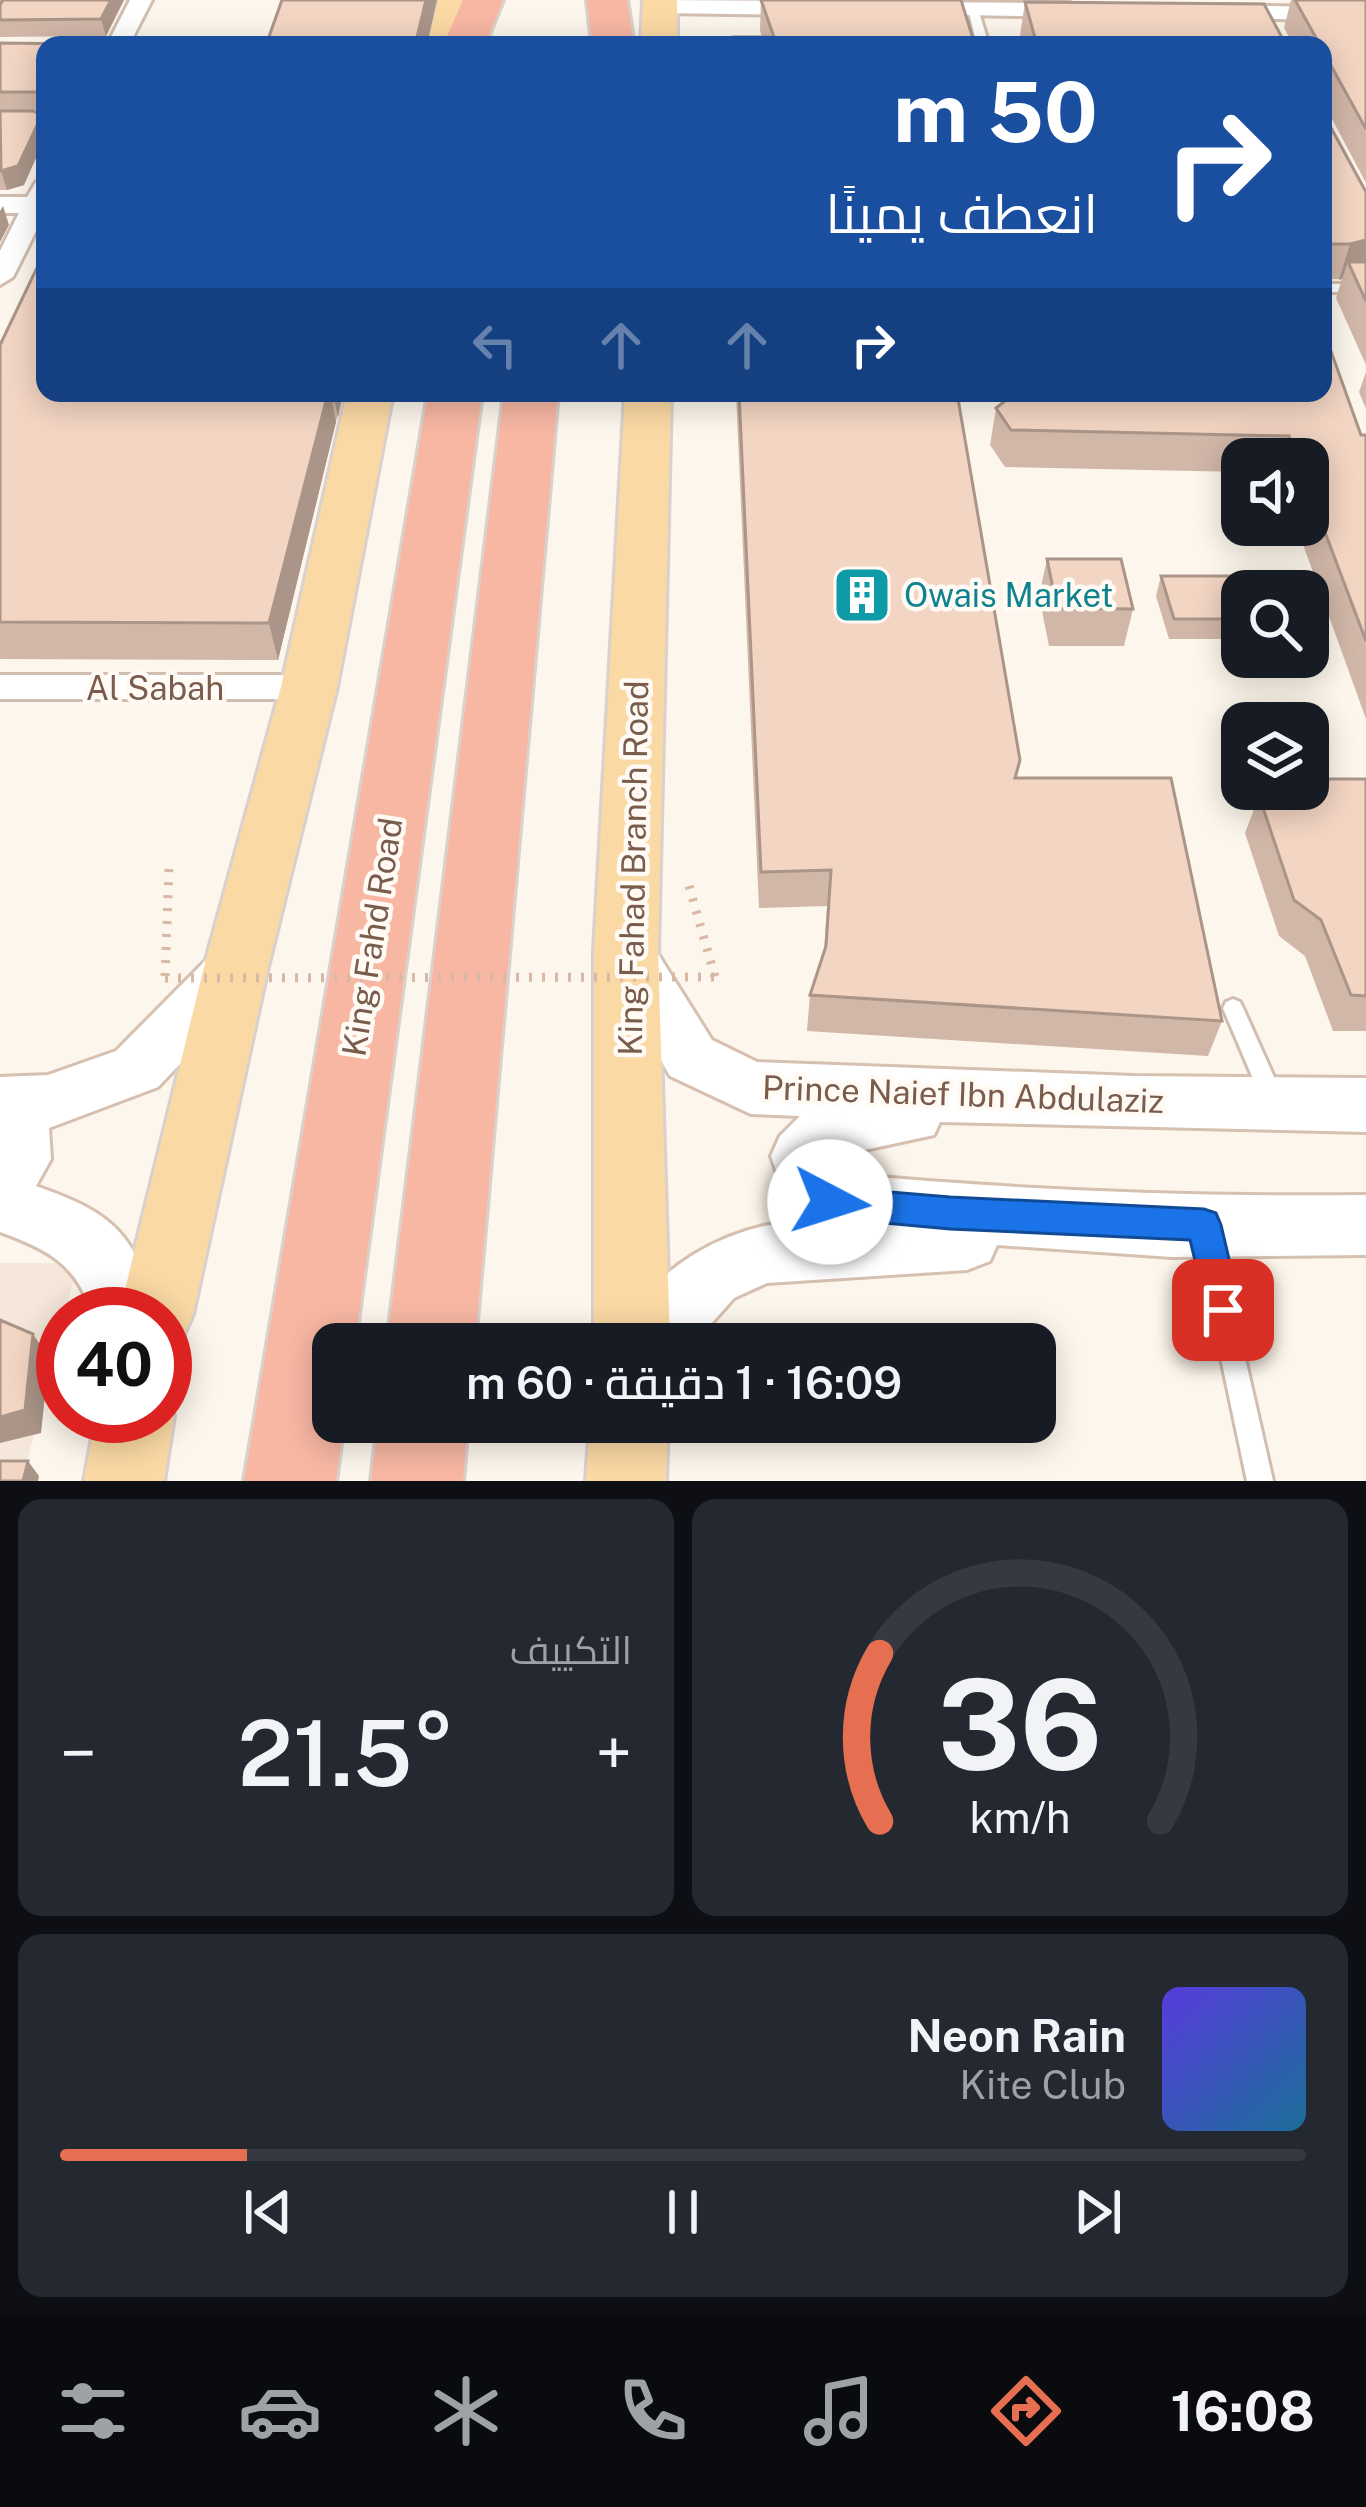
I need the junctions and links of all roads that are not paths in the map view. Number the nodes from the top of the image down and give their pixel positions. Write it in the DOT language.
graph roads {
  1 [pos="141,0"];
  2 [pos="455,0"];
  3 [pos="483,0"];
  4 [pos="515,0"];
  5 [pos="578,0"];
  6 [pos="608,0"];
  7 [pos="660,3"];
  8 [pos="839,8"];
  9 [pos="884,8"];
  10 [pos="973,9"];
  11 [pos="1087,10"];
  12 [pos="1200,11"];
  13 [pos="1366,15"];
  14 [pos="123,36"];
  15 [pos="447,36"];
  16 [pos="468,36"];
  17 [pos="509,36"];
  18 [pos="573,36"];
  19 [pos="613,36"];
  20 [pos="659,36"];
  21 [pos="980,36"];
  22 [pos="36,197"];
  23 [pos="0,205"];
  24 [pos="36,206"];
  25 [pos="0,277"];
  26 [pos="1332,288"];
  27 [pos="1366,288"];
  28 [pos="368,402"];
  29 [pos="454,402"];
  30 [pos="530,402"];
  31 [pos="648,402"];
  32 [pos="0,687"];
  33 [pos="309,687"];
  34 [pos="626,951"];
  35 [pos="236,967"];
  36 [pos="1233,1008"];
  37 [pos="1134,1102"];
  38 [pos="0,1104"];
  39 [pos="1276,1105"];
  40 [pos="1366,1105"];
  41 [pos="0,1117"];
  42 [pos="0,1183"];
  43 [pos="0,1204"];
  44 [pos="1204,1225"];
  45 [pos="1366,1226"];
  46 [pos="117,1287"];
  47 [pos="162,1287"];
  48 [pos="433,1323"];
  49 [pos="632,1323"];
  50 [pos="668,1323"];
  51 [pos="130,1443"];
  52 [pos="421,1443"];
  53 [pos="628,1443"];
  54 [pos="124,1481"];
  55 [pos="290,1481"];
  56 [pos="417,1481"];
  57 [pos="626,1481"];
  58 [pos="1260,1481"];
  1 -- 14 [label="street"];
  2 -- 15 [label="main road"];
  3 -- 16 [label="highway"];
  4 -- 17 [label="highway"];
  5 -- 18 [label="highway"];
  6 -- 19 [label="highway"];
  7 -- 8 [label="street"];
  7 -- 20 [label="main road"];
  9 -- 10 [label="street"];
  10 -- 11 [label="street"];
  10 -- 21 [label="lane"];
  12 -- 13 [label="street"];
  22 -- 23 [label="street"];
  24 -- 25 [label="street"];
  26 -- 27 [label="lane"];
  28 -- 33 [label="main road"];
  29 -- 55 [label="highway, King Fahd Road"];
  30 -- 48 [label="highway"];
  31 -- 34 [label="main road, King Fahad Branch Road"];
  32 -- 33 [label="street, Al Sabah"];
  33 -- 35 [label="main road"];
  34 -- 37 [label="street, Prince Naief Ibn Abdulaziz"];
  34 -- 49 [label="main road, King Fahad Branch Road"];
  35 -- 38 [label="street"];
  35 -- 47 [label="main road"];
  36 -- 39 [label="lane"];
  37 -- 39 [label="street, Prince Naief Ibn Abdulaziz"];
  37 -- 44 [label="street"];
  39 -- 40 [label="street, Prince Naief Ibn Abdulaziz"];
  41 -- 42 [label="street"];
  43 -- 46 [label="street"];
  44 -- 45 [label="street"];
  44 -- 50 [label="street"];
  44 -- 58 [label="lane"];
  51 -- 54 [label="main road"];
  52 -- 56 [label="highway"];
  53 -- 57 [label="main road"];
}
